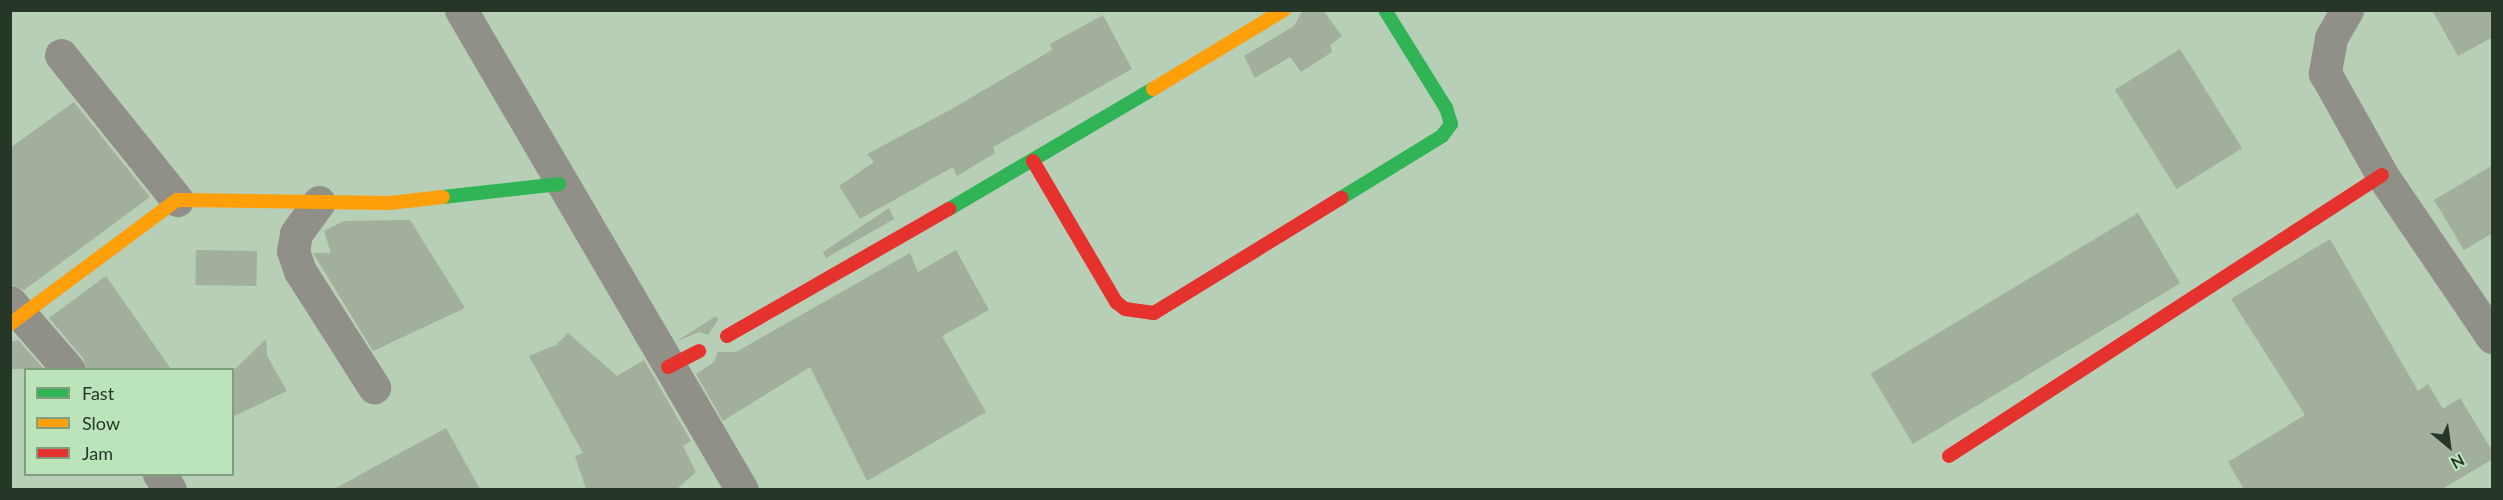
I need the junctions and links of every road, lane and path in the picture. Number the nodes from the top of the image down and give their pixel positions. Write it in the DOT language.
graph roads {
  1 [pos="461,10"];
  2 [pos="1284,10"];
  3 [pos="1384,10"];
  4 [pos="2347,10"];
  5 [pos="61,55"];
  6 [pos="1033,161"];
  7 [pos="2382,175"];
  8 [pos="559,184"];
  9 [pos="177,200"];
  10 [pos="320,202"];
  11 [pos="14,314"];
  12 [pos="2487,317"];
  13 [pos="727,336"];
  14 [pos="699,351"];
  15 [pos="668,367"];
  16 [pos="68,368"];
  17 [pos="374,387"];
  18 [pos="1949,456"];
  19 [pos="160,476"];
  20 [pos="170,489"];
  21 [pos="742,489"];
  1 -- 8 [label="street"];
  2 -- 6 [label="street"];
  3 -- 6 [label="street"];
  4 -- 7 [label="street"];
  5 -- 9 [label="street"];
  6 -- 13 [label="street"];
  7 -- 12 [label="street"];
  7 -- 18 [label="street"];
  8 -- 10 [label="street"];
  8 -- 15 [label="street"];
  9 -- 10 [label="street"];
  9 -- 11 [label="street"];
  10 -- 17 [label="street"];
  11 -- 16 [label="street"];
  14 -- 15 [label="street"];
  15 -- 21 [label="street"];
  19 -- 20 [label="street"];
}
